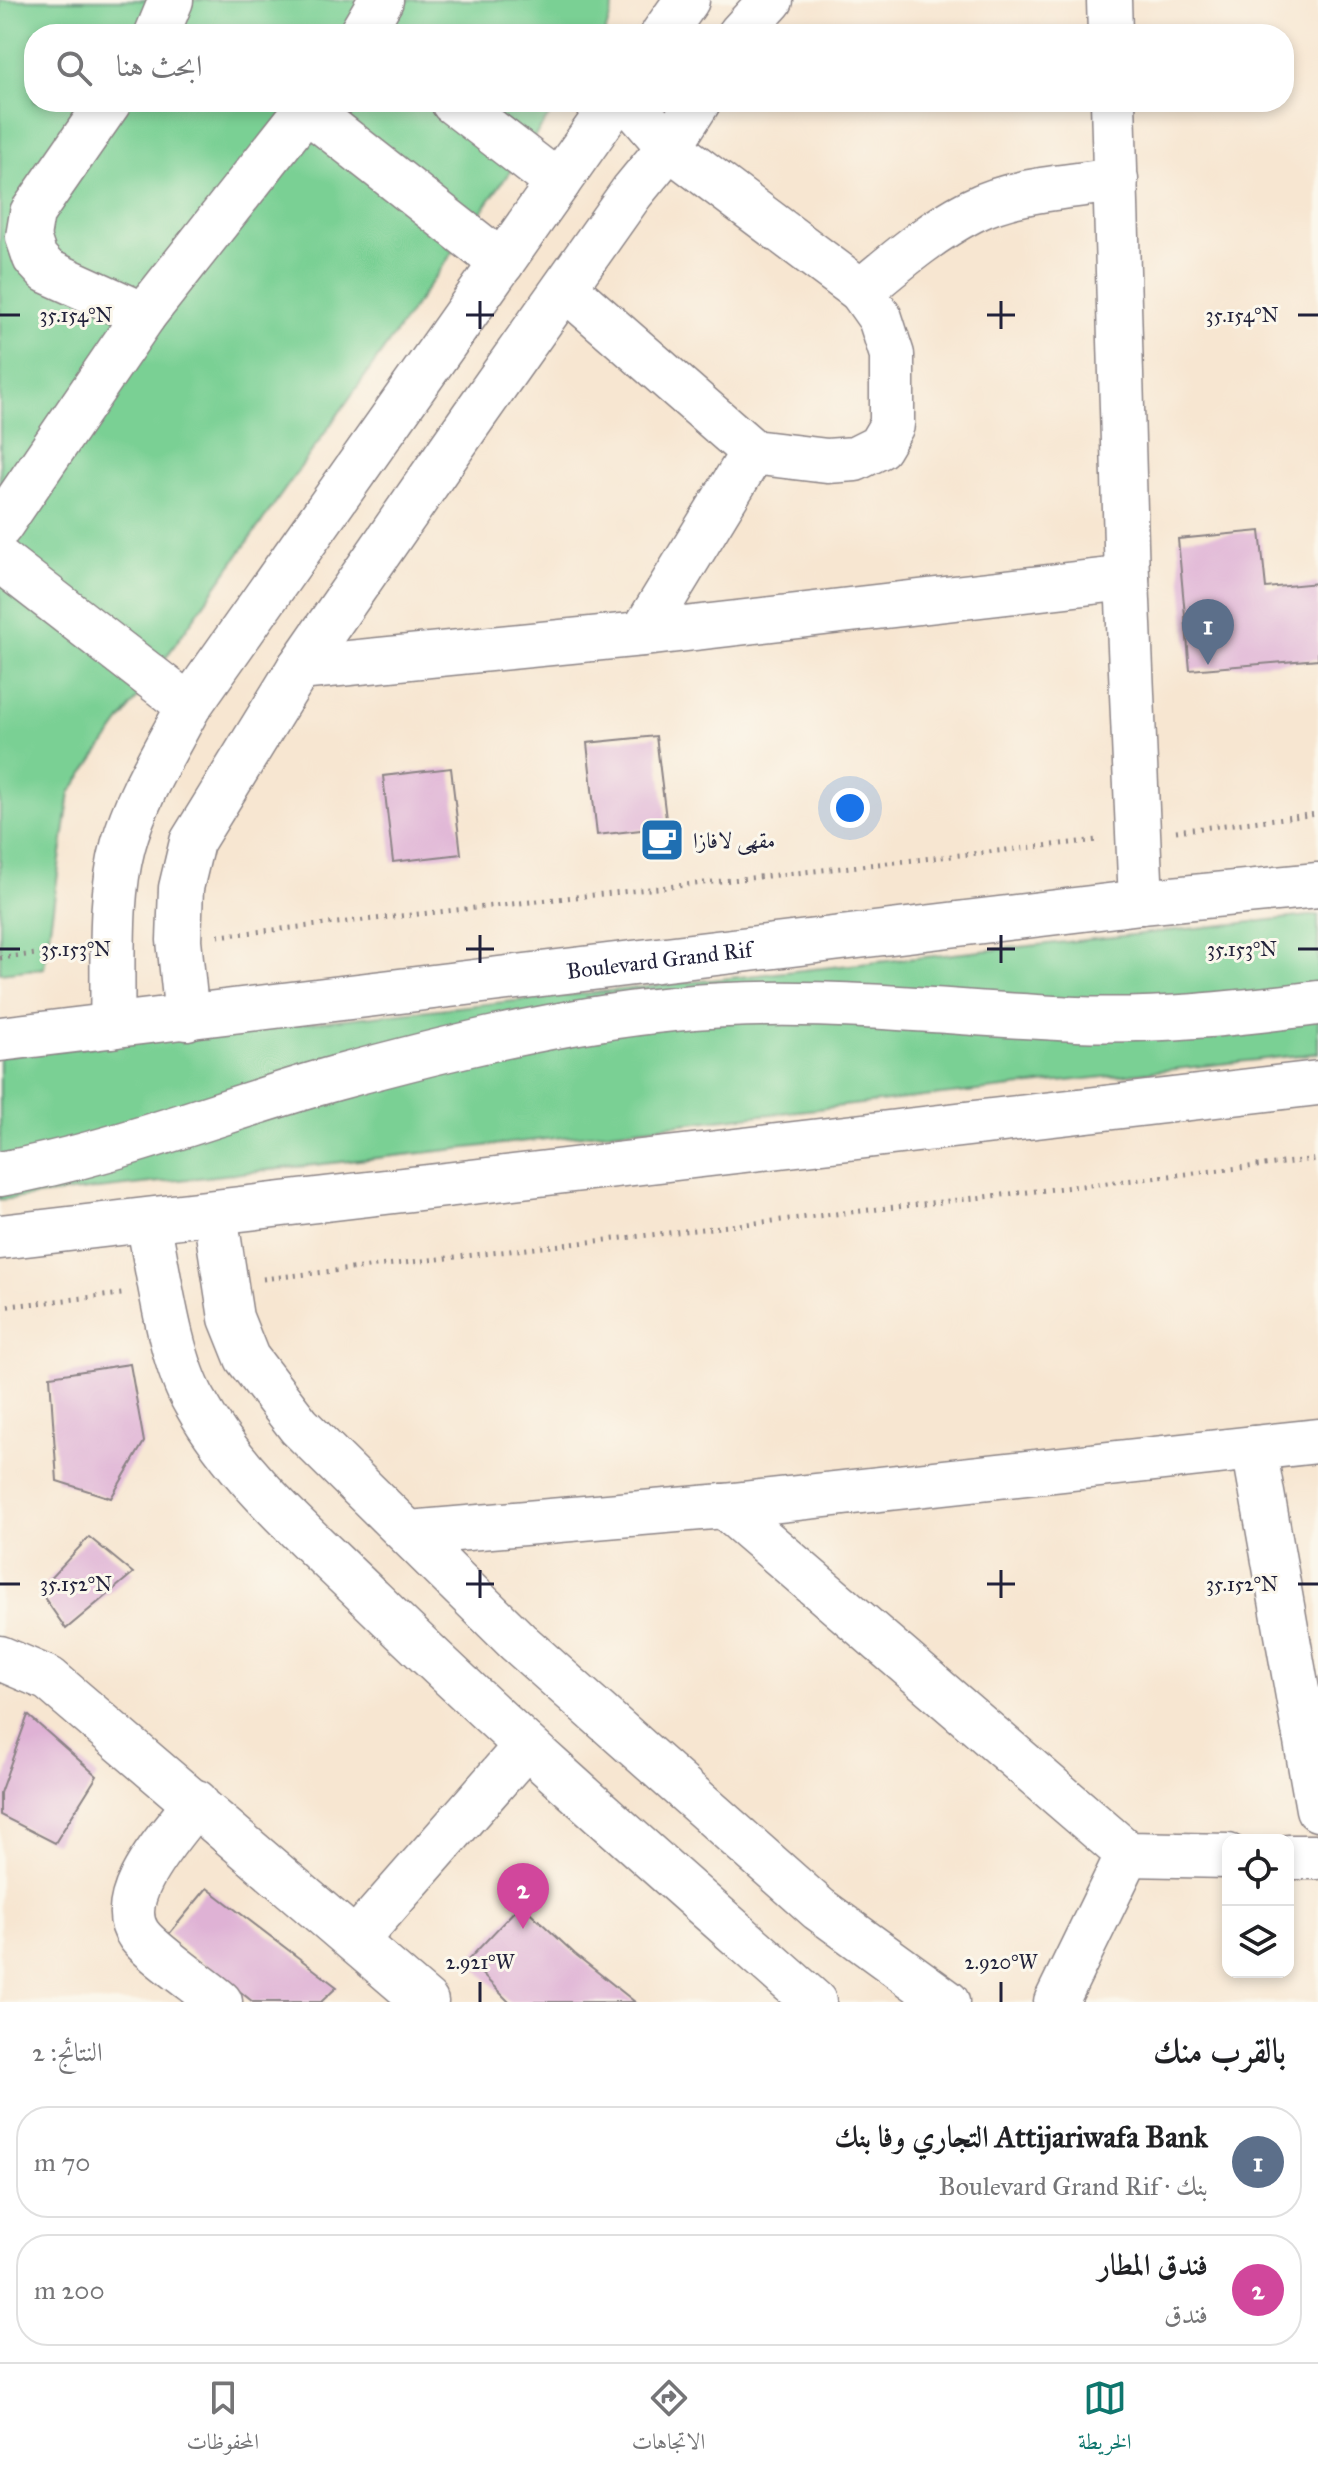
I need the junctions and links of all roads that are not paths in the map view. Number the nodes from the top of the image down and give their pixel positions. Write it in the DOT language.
graph roads {
  1 [pos="171,0"];
  2 [pos="687,0"];
  3 [pos="1109,0"];
  4 [pos="161,24"];
  5 [pos="670,24"];
  6 [pos="1110,24"];
  7 [pos="102,112"];
  8 [pos="304,112"];
  9 [pos="316,112"];
  10 [pos="466,112"];
  11 [pos="608,112"];
  12 [pos="639,112"];
  13 [pos="692,112"];
  14 [pos="1113,112"];
  15 [pos="669,147"];
  16 [pos="1116,180"];
  17 [pos="558,183"];
  18 [pos="502,263"];
  19 [pos="565,288"];
  20 [pos="861,291"];
  21 [pos="144,315"];
  22 [pos="753,452"];
  23 [pos="0,526"];
  24 [pos="0,560"];
  25 [pos="1127,578"];
  26 [pos="642,634"];
  27 [pos="299,668"];
  28 [pos="189,706"];
  29 [pos="1318,885"];
  30 [pos="1141,902"];
  31 [pos="1318,1003"];
  32 [pos="187,1018"];
  33 [pos="112,1026"];
  34 [pos="0,1039"];
  35 [pos="1318,1083"];
  36 [pos="0,1174"];
  37 [pos="215,1214"];
  38 [pos="148,1221"];
  39 [pos="0,1237"];
  40 [pos="1318,1441"];
  41 [pos="1254,1448"];
  42 [pos="724,1506"];
  43 [pos="409,1533"];
  44 [pos="0,1658"];
  45 [pos="526,1746"];
  46 [pos="196,1802"];
  47 [pos="1318,1809"];
  48 [pos="1128,1854"];
  49 [pos="1222,1856"];
  50 [pos="1294,1857"];
  51 [pos="1318,1857"];
  52 [pos="356,1940"];
  53 [pos="220,2002"];
  54 [pos="426,2002"];
  55 [pos="814,2002"];
  56 [pos="947,2002"];
  57 [pos="1056,2002"];
  1 -- 4 [label="street"];
  2 -- 5 [label="street"];
  3 -- 6 [label="street"];
  7 -- 21 [label="street"];
  8 -- 21 [label="street"];
  9 -- 18 [label="street"];
  10 -- 17 [label="street"];
  11 -- 17 [label="street"];
  12 -- 15 [label="street"];
  13 -- 15 [label="street"];
  14 -- 16 [label="street"];
  15 -- 19 [label="street"];
  15 -- 20 [label="street"];
  16 -- 20 [label="street"];
  16 -- 25 [label="street"];
  17 -- 18 [label="street"];
  18 -- 28 [label="street"];
  19 -- 22 [label="street"];
  19 -- 27 [label="street"];
  20 -- 22 [label="street"];
  21 -- 23 [label="street"];
  22 -- 26 [label="street"];
  24 -- 28 [label="street"];
  25 -- 26 [label="street"];
  25 -- 30 [label="street"];
  26 -- 27 [label="street"];
  27 -- 32 [label="street"];
  28 -- 33 [label="street"];
  29 -- 30 [label="street, Boulevard Grand Rif"];
  30 -- 32 [label="street, Boulevard Grand Rif"];
  31 -- 36 [label="street"];
  32 -- 33 [label="street, Boulevard Grand Rif"];
  33 -- 34 [label="street, Boulevard Grand Rif"];
  35 -- 37 [label="street"];
  37 -- 38 [label="street"];
  37 -- 43 [label="street"];
  38 -- 39 [label="street"];
  38 -- 45 [label="street"];
  40 -- 41 [label="street"];
  41 -- 42 [label="street"];
  41 -- 47 [label="street"];
  42 -- 43 [label="street"];
  42 -- 48 [label="street"];
  43 -- 56 [label="street"];
  44 -- 46 [label="street"];
  45 -- 52 [label="street"];
  45 -- 55 [label="street"];
  46 -- 52 [label="street"];
  46 -- 53 [label="street"];
  48 -- 49 [label="street"];
  48 -- 57 [label="street"];
  50 -- 51 [label="street"];
  52 -- 54 [label="street"];
}
